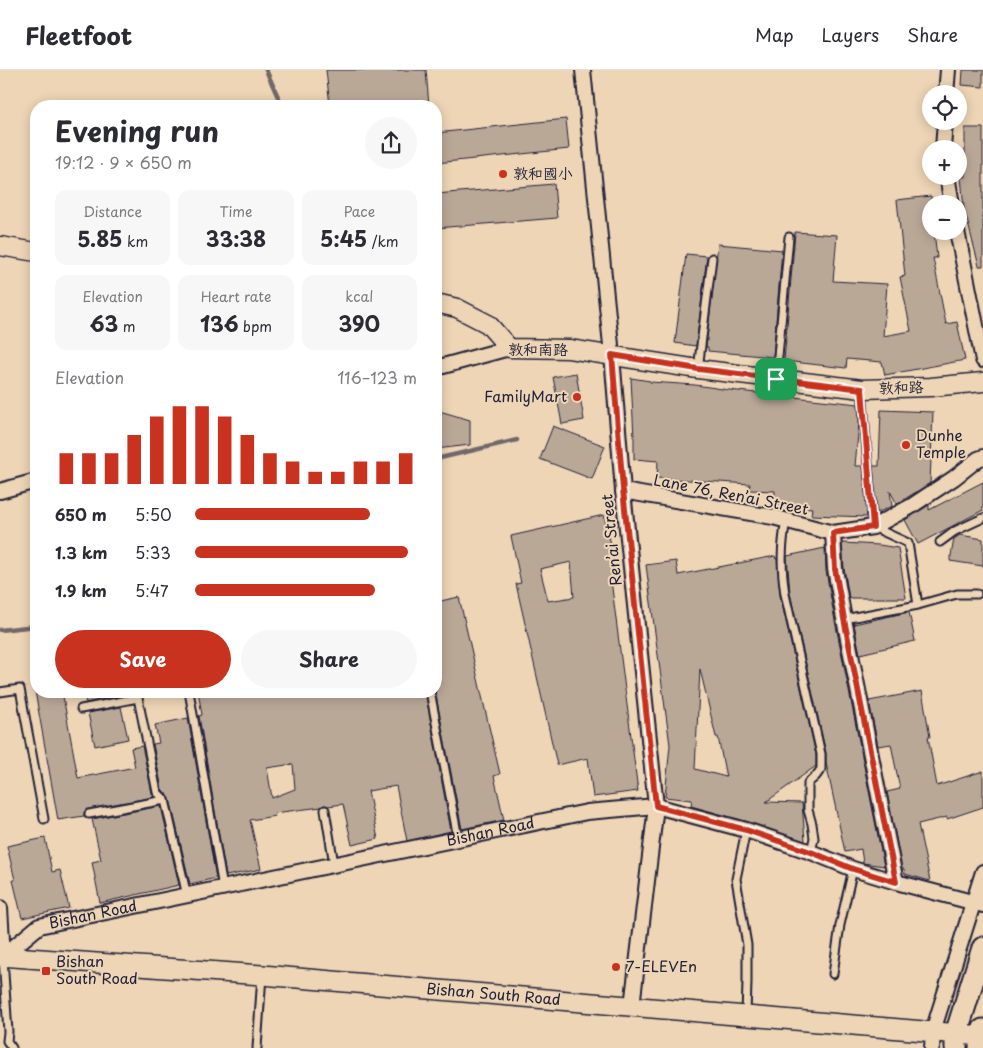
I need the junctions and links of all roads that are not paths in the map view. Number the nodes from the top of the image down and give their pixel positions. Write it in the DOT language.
graph roads {
  1 [pos="583,70"];
  2 [pos="948,70"];
  3 [pos="947,85"];
  4 [pos="789,237"];
  5 [pos="959,240"];
  6 [pos="0,246"];
  7 [pos="30,251"];
  8 [pos="712,258"];
  9 [pos="442,304"];
  10 [pos="509,348"];
  11 [pos="612,355"];
  12 [pos="983,360"];
  13 [pos="442,366"];
  14 [pos="698,369"];
  15 [pos="776,379"];
  16 [pos="983,382"];
  17 [pos="862,389"];
  18 [pos="983,457"];
  19 [pos="30,483"];
  20 [pos="623,490"];
  21 [pos="0,492"];
  22 [pos="983,518"];
  23 [pos="786,520"];
  24 [pos="873,527"];
  25 [pos="833,533"];
  26 [pos="940,542"];
  27 [pos="978,594"];
  28 [pos="918,605"];
  29 [pos="844,619"];
  30 [pos="0,692"];
  31 [pos="190,698"];
  32 [pos="431,698"];
  33 [pos="81,709"];
  34 [pos="165,800"];
  35 [pos="656,806"];
  36 [pos="325,810"];
  37 [pos="89,814"];
  38 [pos="44,819"];
  39 [pos="746,830"];
  40 [pos="458,838"];
  41 [pos="811,852"];
  42 [pos="334,864"];
  43 [pos="853,869"];
  44 [pos="983,872"];
  45 [pos="896,882"];
  46 [pos="224,888"];
  47 [pos="187,896"];
  48 [pos="978,904"];
  49 [pos="0,908"];
  50 [pos="983,948"];
  51 [pos="1,956"];
  52 [pos="833,974"];
  53 [pos="262,975"];
  54 [pos="632,1006"];
  55 [pos="746,1016"];
  56 [pos="982,1038"];
  57 [pos="932,1040"];
  58 [pos="956,1041"];
  59 [pos="12,1048"];
  60 [pos="257,1048"];
  1 -- 11 [label="street, Ren’ai Street"];
  2 -- 3 [label="street"];
  4 -- 15 [label="lane"];
  5 -- 12 [label="street"];
  6 -- 7 [label="street"];
  8 -- 14 [label="lane"];
  9 -- 10 [label="street"];
  10 -- 11 [label="street, 敦和南路"];
  10 -- 13 [label="street, 敦和南路"];
  11 -- 14 [label="street, 敦和路"];
  11 -- 20 [label="street, Ren’ai Street"];
  14 -- 15 [label="street, 敦和路"];
  15 -- 17 [label="street, 敦和路"];
  16 -- 17 [label="street, 敦和路"];
  17 -- 24 [label="lane"];
  18 -- 24 [label="street"];
  19 -- 21 [label="street"];
  20 -- 23 [label="street, Lane 76, Ren’ai Street"];
  20 -- 35 [label="street, Ren’ai Street"];
  22 -- 26 [label="lane"];
  23 -- 25 [label="street, Lane 76, Ren’ai Street"];
  23 -- 41 [label="lane"];
  24 -- 25 [label="street"];
  24 -- 28 [label="lane"];
  25 -- 29 [label="street"];
  27 -- 28 [label="lane"];
  28 -- 29 [label="lane"];
  29 -- 45 [label="street"];
  30 -- 38 [label="lane"];
  31 -- 46 [label="lane"];
  32 -- 40 [label="lane"];
  33 -- 34 [label="lane"];
  34 -- 37 [label="lane"];
  34 -- 47 [label="lane"];
  35 -- 39 [label="street, Bishan Road"];
  35 -- 40 [label="street, Bishan Road"];
  35 -- 54 [label="street, Ren’ai Street"];
  36 -- 42 [label="lane"];
  39 -- 41 [label="street, Bishan Road"];
  39 -- 55 [label="lane"];
  40 -- 42 [label="street, Bishan Road"];
  41 -- 43 [label="street, Bishan Road"];
  42 -- 46 [label="street, Bishan Road"];
  43 -- 45 [label="street, Bishan Road"];
  43 -- 52 [label="lane"];
  44 -- 48 [label="street"];
  45 -- 48 [label="street, Bishan Road"];
  46 -- 47 [label="street, Bishan Road"];
  47 -- 51 [label="street, Bishan Road"];
  48 -- 57 [label="street"];
  49 -- 51 [label="street"];
  50 -- 58 [label="main road"];
  51 -- 53 [label="main road, Bishan South Road"];
  51 -- 59 [label="lane"];
  53 -- 54 [label="main road, Bishan South Road"];
  53 -- 60 [label="lane"];
  54 -- 55 [label="main road, Bishan South Road"];
  55 -- 57 [label="main road, Bishan South Road"];
  56 -- 58 [label="main road, Bishan South Road"];
  57 -- 58 [label="main road, Bishan South Road"];
}
